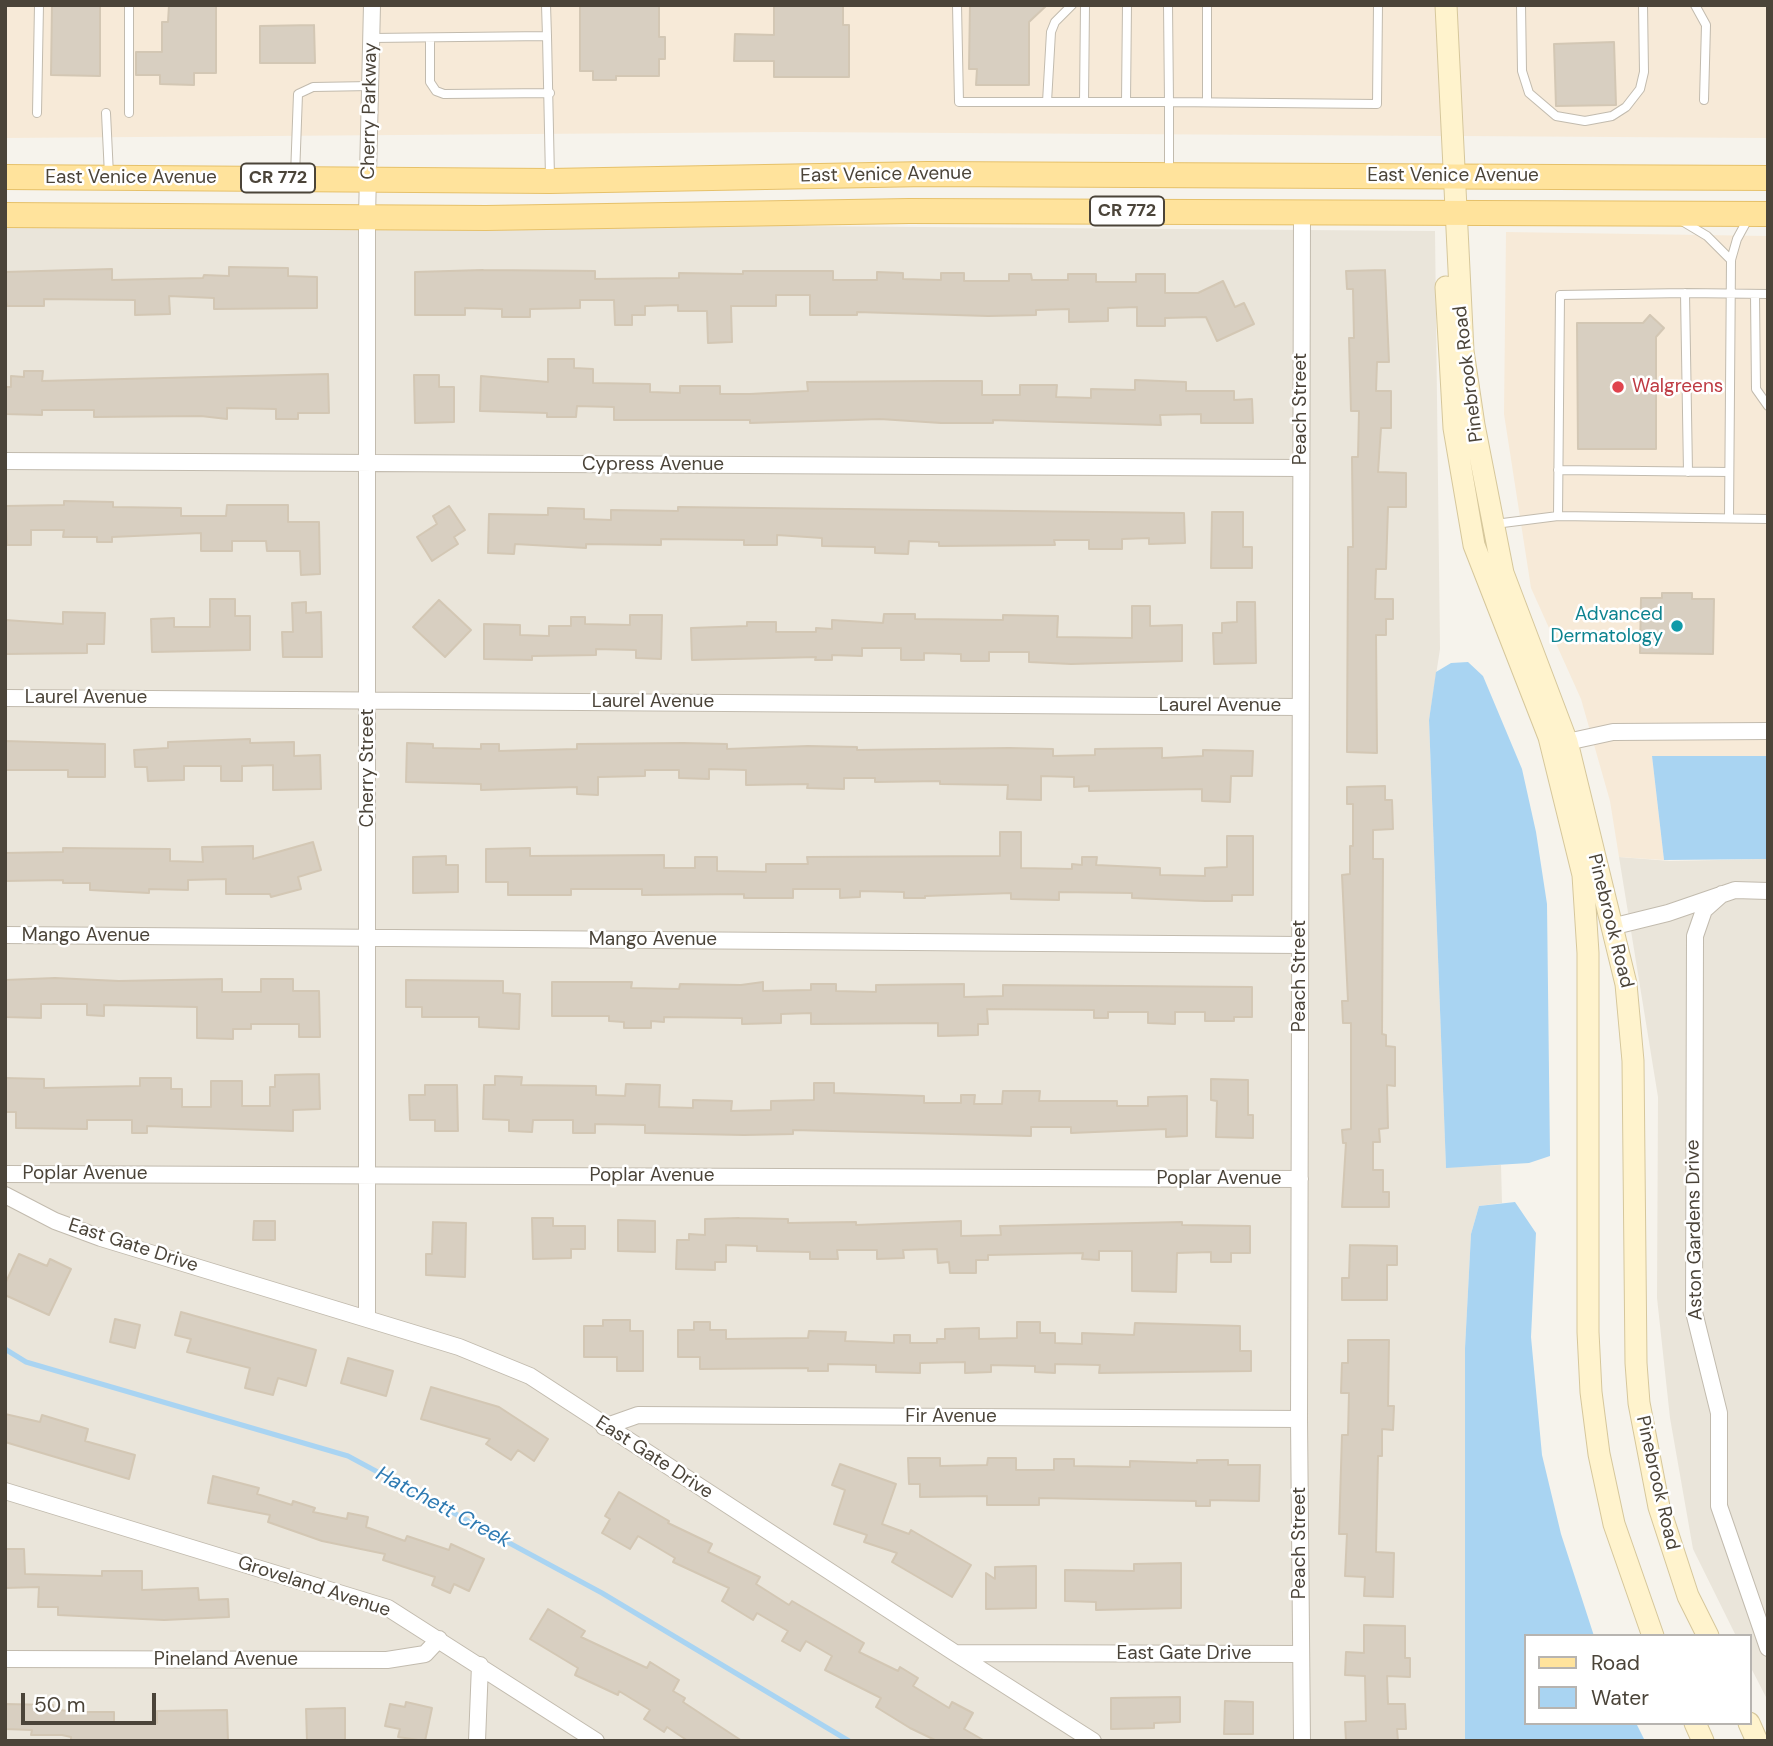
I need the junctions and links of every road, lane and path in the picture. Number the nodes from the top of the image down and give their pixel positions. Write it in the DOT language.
graph roads {
  1 [pos="39,5"];
  2 [pos="129,5"];
  3 [pos="372,5"];
  4 [pos="546,5"];
  5 [pos="957,5"];
  6 [pos="1072,5"];
  7 [pos="1086,5"];
  8 [pos="1127,5"];
  9 [pos="1168,5"];
  10 [pos="1207,5"];
  11 [pos="1378,5"];
  12 [pos="1446,5"];
  13 [pos="1521,5"];
  14 [pos="1643,5"];
  15 [pos="1695,5"];
  16 [pos="547,36"];
  17 [pos="372,38"];
  18 [pos="430,38"];
  19 [pos="371,86"];
  20 [pos="550,93"];
  21 [pos="1704,100"];
  22 [pos="1046,102"];
  23 [pos="1084,102"];
  24 [pos="1126,102"];
  25 [pos="1169,102"];
  26 [pos="1207,102"];
  27 [pos="37,113"];
  28 [pos="106,113"];
  29 [pos="129,113"];
  30 [pos="1169,175"];
  31 [pos="5,177"];
  32 [pos="1454,177"];
  33 [pos="1768,177"];
  34 [pos="109,178"];
  35 [pos="295,178"];
  36 [pos="369,179"];
  37 [pos="550,181"];
  38 [pos="1302,212"];
  39 [pos="1456,212"];
  40 [pos="1670,213"];
  41 [pos="1760,214"];
  42 [pos="5,215"];
  43 [pos="367,217"];
  44 [pos="1731,260"];
  45 [pos="1685,293"];
  46 [pos="1731,294"];
  47 [pos="1755,294"];
  48 [pos="1768,294"];
  49 [pos="1763,392"];
  50 [pos="1768,406"];
  51 [pos="1464,426"];
  52 [pos="5,461"];
  53 [pos="368,463"];
  54 [pos="1301,468"];
  55 [pos="1558,470"];
  56 [pos="1688,472"];
  57 [pos="1729,472"];
  58 [pos="1558,516"];
  59 [pos="1729,518"];
  60 [pos="1768,519"];
  61 [pos="1492,524"];
  62 [pos="5,698"];
  63 [pos="368,700"];
  64 [pos="1300,707"];
  65 [pos="1768,731"];
  66 [pos="1567,742"];
  67 [pos="1768,891"];
  68 [pos="1722,894"];
  69 [pos="1668,913"];
  70 [pos="1611,927"];
  71 [pos="5,935"];
  72 [pos="1695,936"];
  73 [pos="367,937"];
  74 [pos="1300,945"];
  75 [pos="5,1174"];
  76 [pos="367,1175"];
  77 [pos="1300,1179"];
  78 [pos="5,1195"];
  79 [pos="367,1319"];
  80 [pos="1299,1419"];
  81 [pos="604,1427"];
  82 [pos="5,1491"];
  83 [pos="1652,1634"];
  84 [pos="1706,1634"];
  85 [pos="439,1639"];
  86 [pos="1768,1648"];
  87 [pos="955,1653"];
  88 [pos="1301,1654"];
  89 [pos="5,1659"];
  90 [pos="480,1665"];
  91 [pos="1696,1725"];
  92 [pos="1750,1725"];
  93 [pos="477,1741"];
  94 [pos="596,1741"];
  95 [pos="1093,1741"];
  96 [pos="1302,1741"];
  97 [pos="1703,1741"];
  98 [pos="1757,1741"];
  1 -- 27 [label="lane"];
  2 -- 29 [label="lane"];
  3 -- 17 [label="street, Cherry Parkway"];
  4 -- 16 [label="lane"];
  5 -- 22 [label="lane"];
  6 -- 22 [label="lane"];
  7 -- 23 [label="lane"];
  8 -- 24 [label="lane"];
  9 -- 25 [label="lane"];
  10 -- 26 [label="lane"];
  11 -- 26 [label="lane"];
  12 -- 32 [label="street, Pinebrook Road"];
  13 -- 14 [label="lane"];
  15 -- 21 [label="lane"];
  16 -- 18 [label="lane"];
  16 -- 20 [label="lane"];
  17 -- 18 [label="lane"];
  17 -- 19 [label="street, Cherry Parkway"];
  18 -- 20 [label="lane"];
  19 -- 35 [label="lane"];
  19 -- 36 [label="street, Cherry Parkway"];
  20 -- 37 [label="lane"];
  22 -- 23 [label="lane"];
  23 -- 24 [label="lane"];
  24 -- 25 [label="lane"];
  25 -- 26 [label="lane"];
  25 -- 30 [label="lane"];
  28 -- 34 [label="lane"];
  30 -- 32 [label="main road, East Venice Avenue / CR 772"];
  30 -- 37 [label="main road, East Venice Avenue / CR 772"];
  31 -- 34 [label="main road, East Venice Avenue / CR 772"];
  32 -- 33 [label="main road, East Venice Avenue / CR 772"];
  32 -- 39 [label="street, Pinebrook Road"];
  34 -- 35 [label="main road, East Venice Avenue / CR 772"];
  35 -- 36 [label="main road, East Venice Avenue / CR 772"];
  36 -- 37 [label="main road, East Venice Avenue / CR 772"];
  36 -- 43 [label="street, Cherry Parkway"];
  38 -- 39 [label="main road, East Venice Avenue / CR 772"];
  38 -- 43 [label="main road, East Venice Avenue / CR 772"];
  38 -- 54 [label="street, Peach Street"];
  39 -- 40 [label="main road, East Venice Avenue / CR 772"];
  39 -- 51 [label="street, Pinebrook Road"];
  40 -- 41 [label="main road, East Venice Avenue / CR 772"];
  40 -- 44 [label="lane"];
  41 -- 44 [label="lane"];
  42 -- 43 [label="main road, East Venice Avenue / CR 772"];
  43 -- 53 [label="street, Cherry Street"];
  44 -- 46 [label="lane"];
  45 -- 46 [label="lane"];
  45 -- 55 [label="lane"];
  45 -- 56 [label="lane"];
  46 -- 47 [label="lane"];
  46 -- 57 [label="lane"];
  47 -- 48 [label="lane"];
  47 -- 49 [label="lane"];
  49 -- 50 [label="lane"];
  51 -- 61 [label="street, Pinebrook Road"];
  51 -- 83 [label="street, Pinebrook Road"];
  52 -- 53 [label="street, Cypress Avenue"];
  53 -- 54 [label="street, Cypress Avenue"];
  53 -- 63 [label="street, Cherry Street"];
  54 -- 64 [label="street, Peach Street"];
  55 -- 56 [label="lane"];
  55 -- 58 [label="lane"];
  56 -- 57 [label="lane"];
  57 -- 59 [label="lane"];
  58 -- 59 [label="lane"];
  58 -- 61 [label="lane"];
  59 -- 60 [label="lane"];
  61 -- 66 [label="street, Pinebrook Road"];
  62 -- 63 [label="street, Laurel Avenue"];
  63 -- 64 [label="street, Laurel Avenue"];
  63 -- 73 [label="street, Cherry Street"];
  64 -- 74 [label="street, Peach Street"];
  65 -- 66 [label="street"];
  66 -- 70 [label="street, Pinebrook Road"];
  67 -- 68 [label="street"];
  68 -- 69 [label="street"];
  68 -- 72 [label="street, Aston Gardens Drive"];
  69 -- 70 [label="street"];
  69 -- 72 [label="street"];
  70 -- 84 [label="street, Pinebrook Road"];
  71 -- 73 [label="street, Mango Avenue"];
  72 -- 86 [label="street, Aston Gardens Drive"];
  73 -- 74 [label="street, Mango Avenue"];
  73 -- 76 [label="street, Cherry Street"];
  74 -- 77 [label="street, Peach Street"];
  75 -- 76 [label="street, Poplar Avenue"];
  76 -- 77 [label="street, Poplar Avenue"];
  76 -- 79 [label="street, Cherry Street"];
  77 -- 80 [label="street, Peach Street"];
  78 -- 79 [label="street, East Gate Drive"];
  79 -- 81 [label="street, East Gate Drive"];
  80 -- 81 [label="street, Fir Avenue"];
  80 -- 88 [label="street, Peach Street"];
  81 -- 87 [label="street, East Gate Drive"];
  82 -- 85 [label="street, Groveland Avenue"];
  85 -- 89 [label="street, Pineland Avenue"];
  85 -- 90 [label="street, Groveland Avenue"];
  87 -- 88 [label="street, East Gate Drive"];
  87 -- 95 [label="street"];
  88 -- 96 [label="street, Peach Street"];
  90 -- 93 [label="street"];
  90 -- 94 [label="street, Groveland Avenue"];
  91 -- 97 [label="street"];
  92 -- 98 [label="street"];
}
